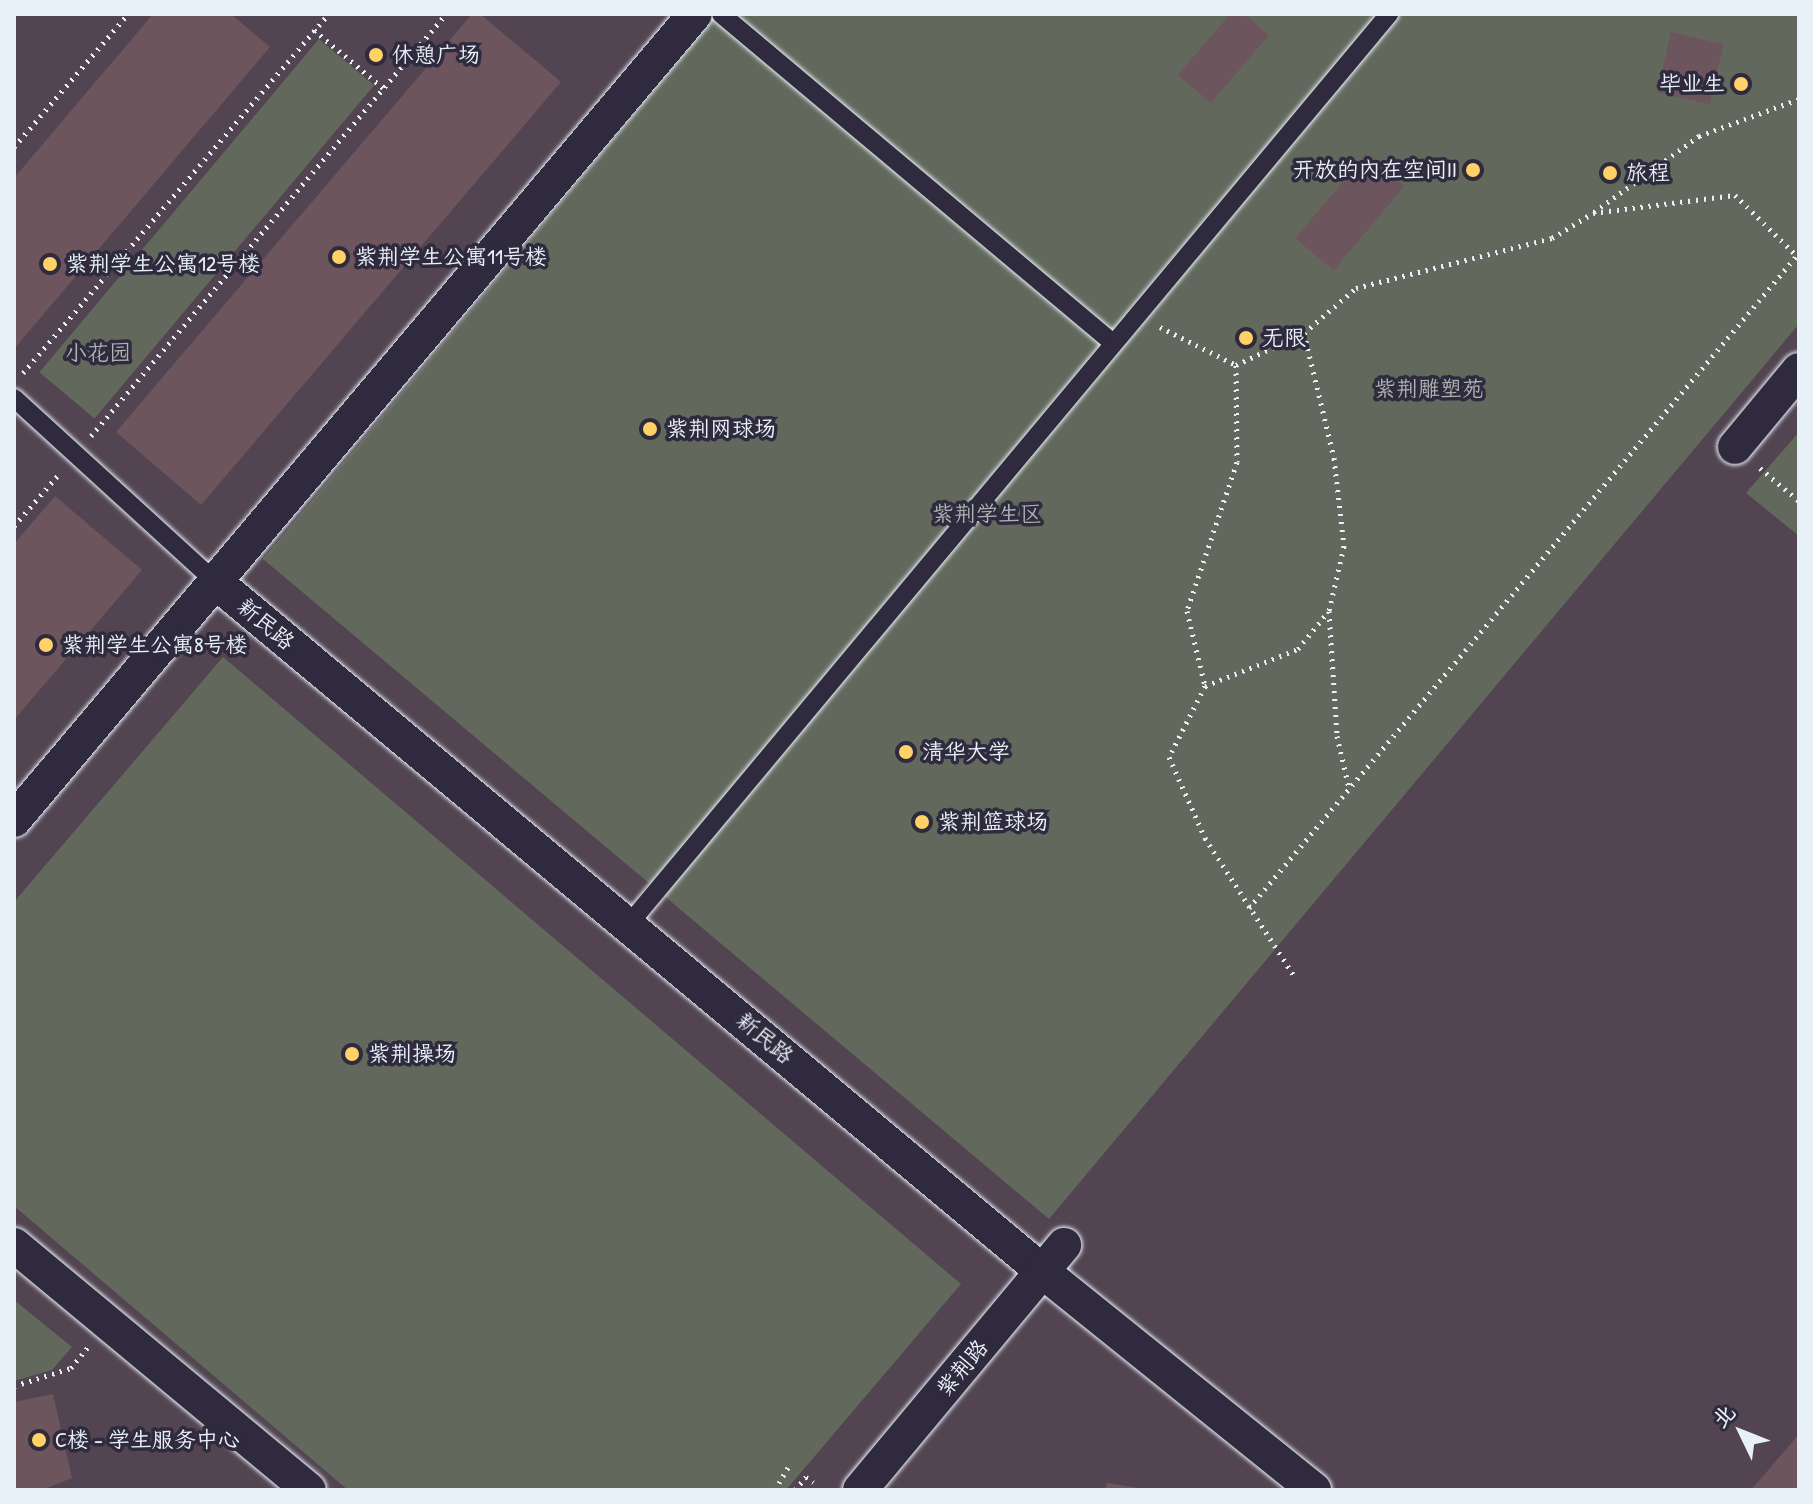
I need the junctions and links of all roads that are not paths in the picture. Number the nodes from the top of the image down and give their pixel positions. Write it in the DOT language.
graph roads {
  1 [pos="695,14"];
  2 [pos="721,14"];
  3 [pos="1389,14"];
  4 [pos="1113,343"];
  5 [pos="1799,370"];
  6 [pos="14,398"];
  7 [pos="1735,447"];
  8 [pos="218,584"];
  9 [pos="14,820"];
  10 [pos="629,924"];
  11 [pos="14,1245"];
  12 [pos="1064,1245"];
  13 [pos="1042,1271"];
  14 [pos="309,1490"];
  15 [pos="860,1490"];
  16 [pos="1314,1490"];
  1 -- 8 [label="street"];
  2 -- 4 [label="lane"];
  3 -- 4 [label="lane"];
  4 -- 10 [label="lane"];
  5 -- 7 [label="street"];
  6 -- 8 [label="lane"];
  8 -- 9 [label="street"];
  8 -- 10 [label="street, 新民路"];
  10 -- 13 [label="street, 新民路"];
  11 -- 14 [label="street"];
  12 -- 13 [label="street, 紫荆路"];
  13 -- 15 [label="street, 紫荆路"];
  13 -- 16 [label="street, 新民路"];
}
